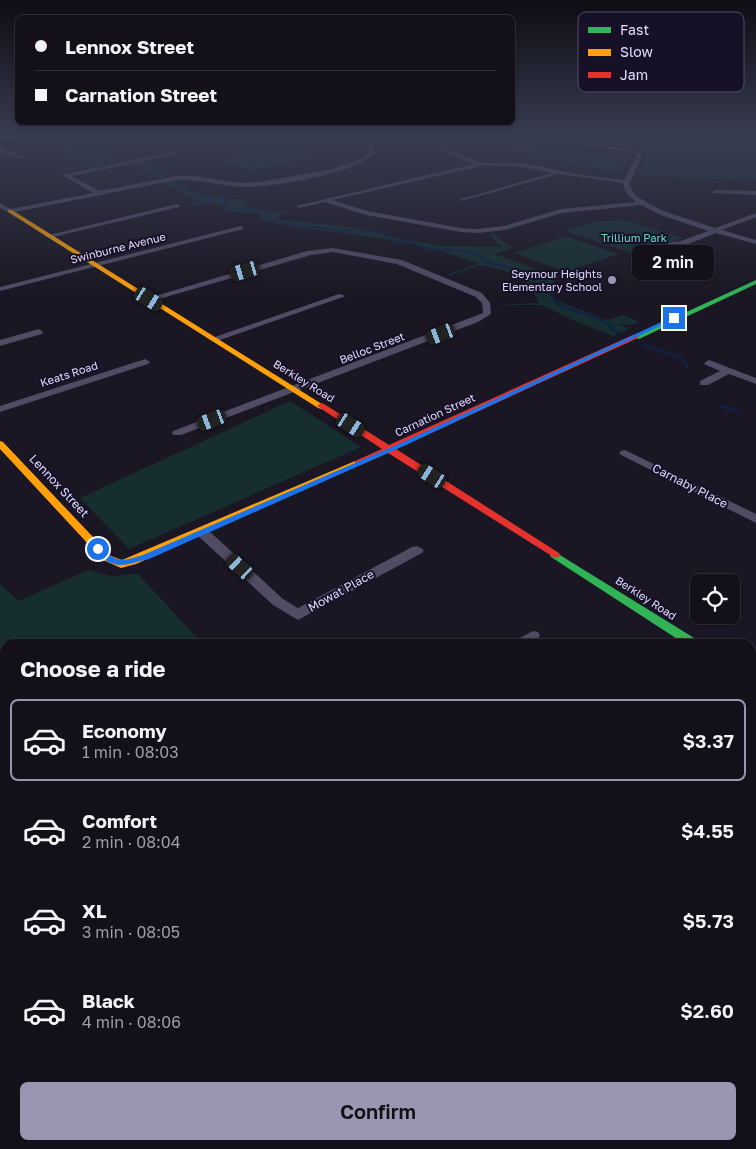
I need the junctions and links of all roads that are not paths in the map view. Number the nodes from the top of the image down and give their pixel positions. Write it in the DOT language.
graph roads {
  1 [pos="91,190"];
  2 [pos="116,190"];
  3 [pos="374,190"];
  4 [pos="499,190"];
  5 [pos="628,190"];
  6 [pos="715,192"];
  7 [pos="756,192"];
  8 [pos="98,193"];
  9 [pos="463,200"];
  10 [pos="328,201"];
  11 [pos="641,203"];
  12 [pos="177,206"];
  13 [pos="299,206"];
  14 [pos="5,208"];
  15 [pos="756,215"];
  16 [pos="241,228"];
  17 [pos="717,230"];
  18 [pos="49,236"];
  19 [pos="756,242"];
  20 [pos="664,246"];
  21 [pos="96,265"];
  22 [pos="756,282"];
  23 [pos="0,289"];
  24 [pos="342,296"];
  25 [pos="149,299"];
  26 [pos="40,332"];
  27 [pos="214,339"];
  28 [pos="0,343"];
  29 [pos="145,362"];
  30 [pos="709,363"];
  31 [pos="729,370"];
  32 [pos="756,381"];
  33 [pos="704,383"];
  34 [pos="295,390"];
  35 [pos="0,410"];
  36 [pos="177,433"];
  37 [pos="0,444"];
  38 [pos="390,449"];
  39 [pos="625,453"];
  40 [pos="756,519"];
  41 [pos="202,532"];
  42 [pos="417,550"];
  43 [pos="121,564"];
  44 [pos="687,639"];
  1 -- 8 [label="street"];
  2 -- 8 [label="street"];
  3 -- 10 [label="street"];
  4 -- 9 [label="street"];
  5 -- 11 [label="street"];
  6 -- 7 [label="street"];
  8 -- 14 [label="street"];
  10 -- 11 [label="street"];
  10 -- 13 [label="street"];
  11 -- 17 [label="street"];
  12 -- 18 [label="street"];
  14 -- 18 [label="street, Berkley Road"];
  15 -- 17 [label="street"];
  16 -- 21 [label="street, Swinburne Avenue"];
  17 -- 19 [label="street"];
  17 -- 20 [label="street"];
  18 -- 21 [label="street, Berkley Road"];
  21 -- 23 [label="street, Swinburne Avenue"];
  21 -- 25 [label="street, Berkley Road"];
  22 -- 38 [label="street, Carnation Street"];
  24 -- 27 [label="street"];
  25 -- 27 [label="street, Berkley Road"];
  25 -- 34 [label="street, Belloc Street"];
  26 -- 28 [label="street"];
  27 -- 34 [label="street, Berkley Road"];
  29 -- 35 [label="street, Keats Road"];
  30 -- 31 [label="street"];
  31 -- 32 [label="street"];
  31 -- 33 [label="street"];
  34 -- 36 [label="street, Belloc Street"];
  34 -- 38 [label="street, Berkley Road"];
  37 -- 43 [label="street, Lennox Street"];
  38 -- 41 [label="street, Carnation Street"];
  38 -- 44 [label="street, Berkley Road"];
  39 -- 40 [label="street, Carnaby Place"];
  41 -- 42 [label="street, Mowat Place"];
  41 -- 43 [label="street, Carnation Street"];
}
